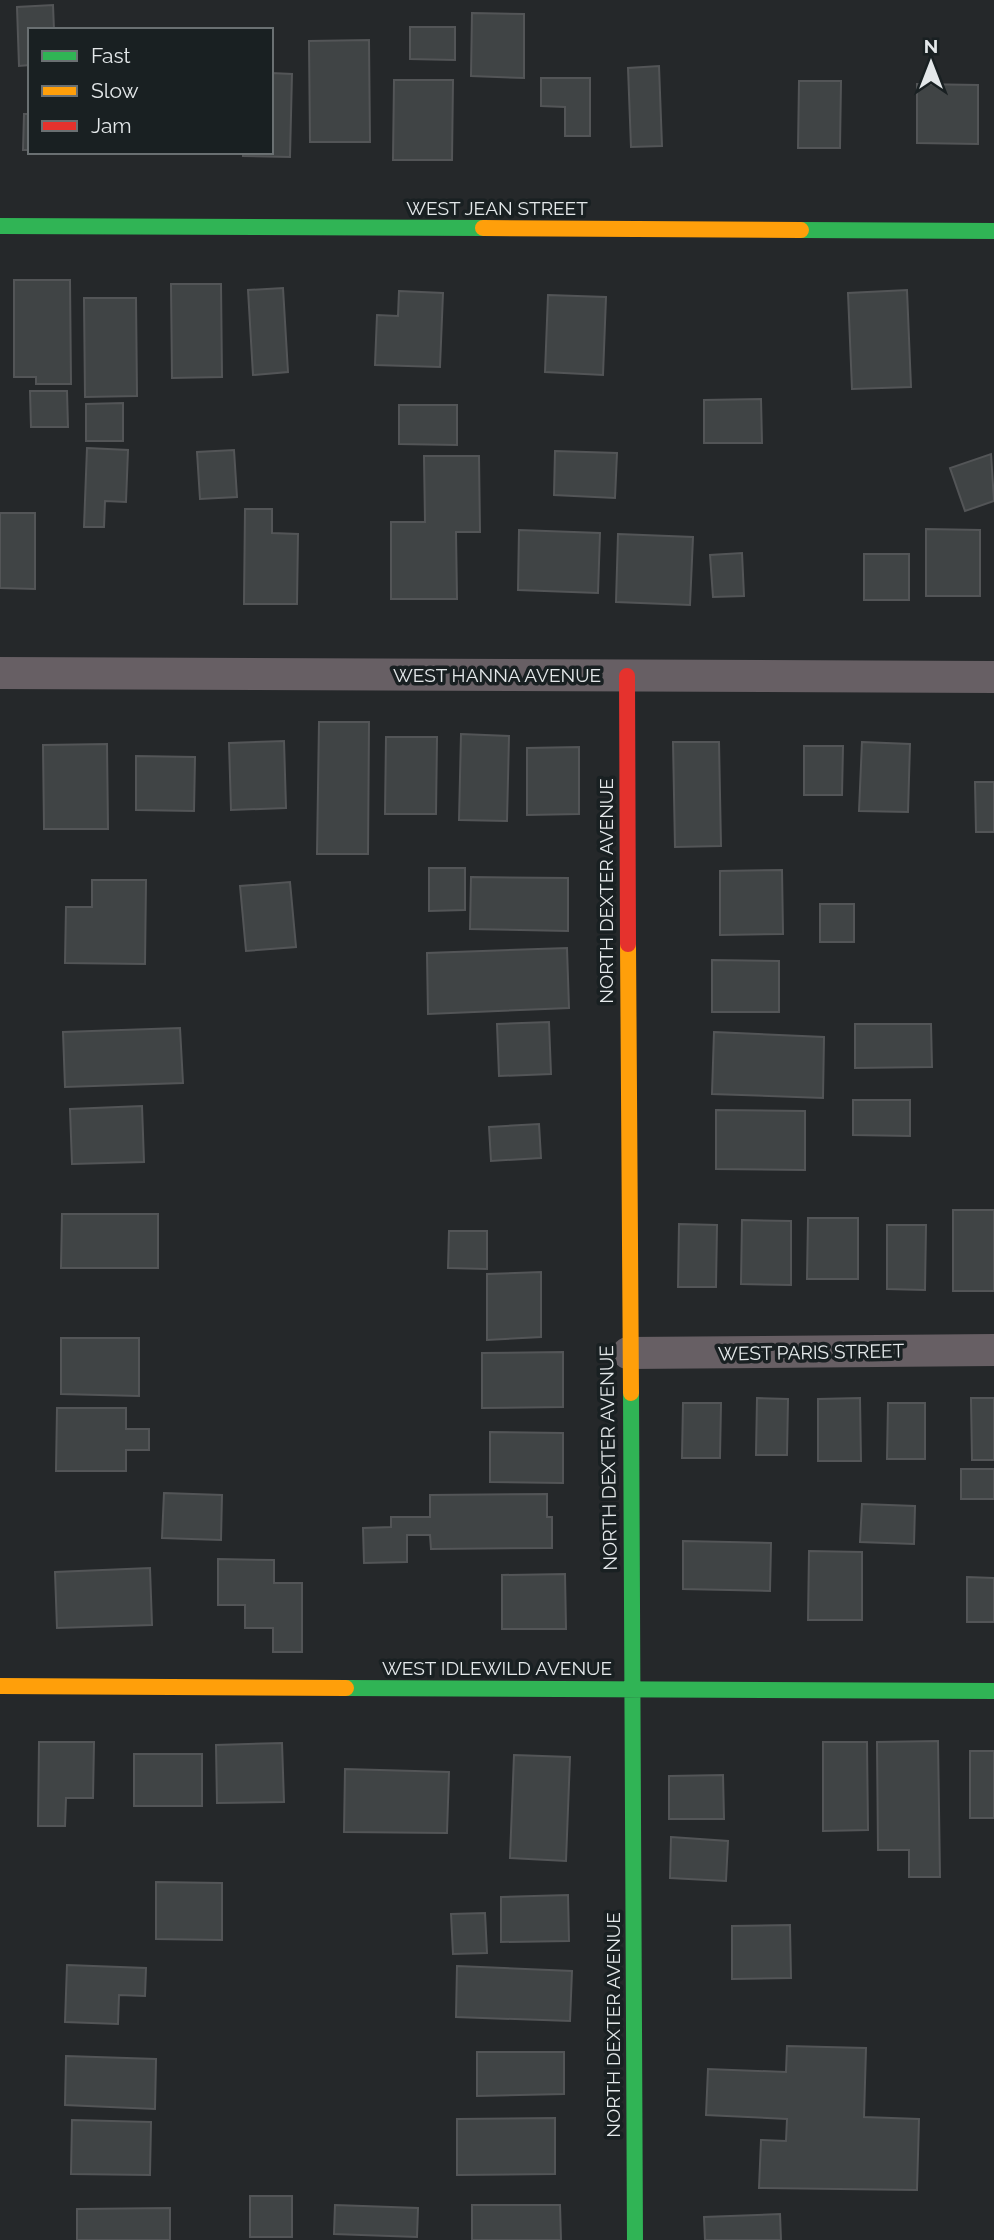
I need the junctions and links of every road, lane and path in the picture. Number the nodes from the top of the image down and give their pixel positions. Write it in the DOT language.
graph roads {
  1 [pos="0,226"];
  2 [pos="994,231"];
  3 [pos="0,673"];
  4 [pos="627,676"];
  5 [pos="994,677"];
  6 [pos="994,1350"];
  7 [pos="628,1353"];
  8 [pos="0,1686"];
  9 [pos="632,1689"];
  10 [pos="994,1692"];
  11 [pos="635,2240"];
  1 -- 2 [label="street, WEST JEAN STREET"];
  3 -- 4 [label="street, WEST HANNA AVENUE"];
  4 -- 5 [label="street, WEST HANNA AVENUE"];
  4 -- 7 [label="street, NORTH DEXTER AVENUE"];
  6 -- 7 [label="street, WEST PARIS STREET"];
  7 -- 9 [label="street, NORTH DEXTER AVENUE"];
  8 -- 9 [label="street, WEST IDLEWILD AVENUE"];
  9 -- 10 [label="street, WEST IDLEWILD AVENUE"];
  9 -- 11 [label="street, NORTH DEXTER AVENUE"];
}
